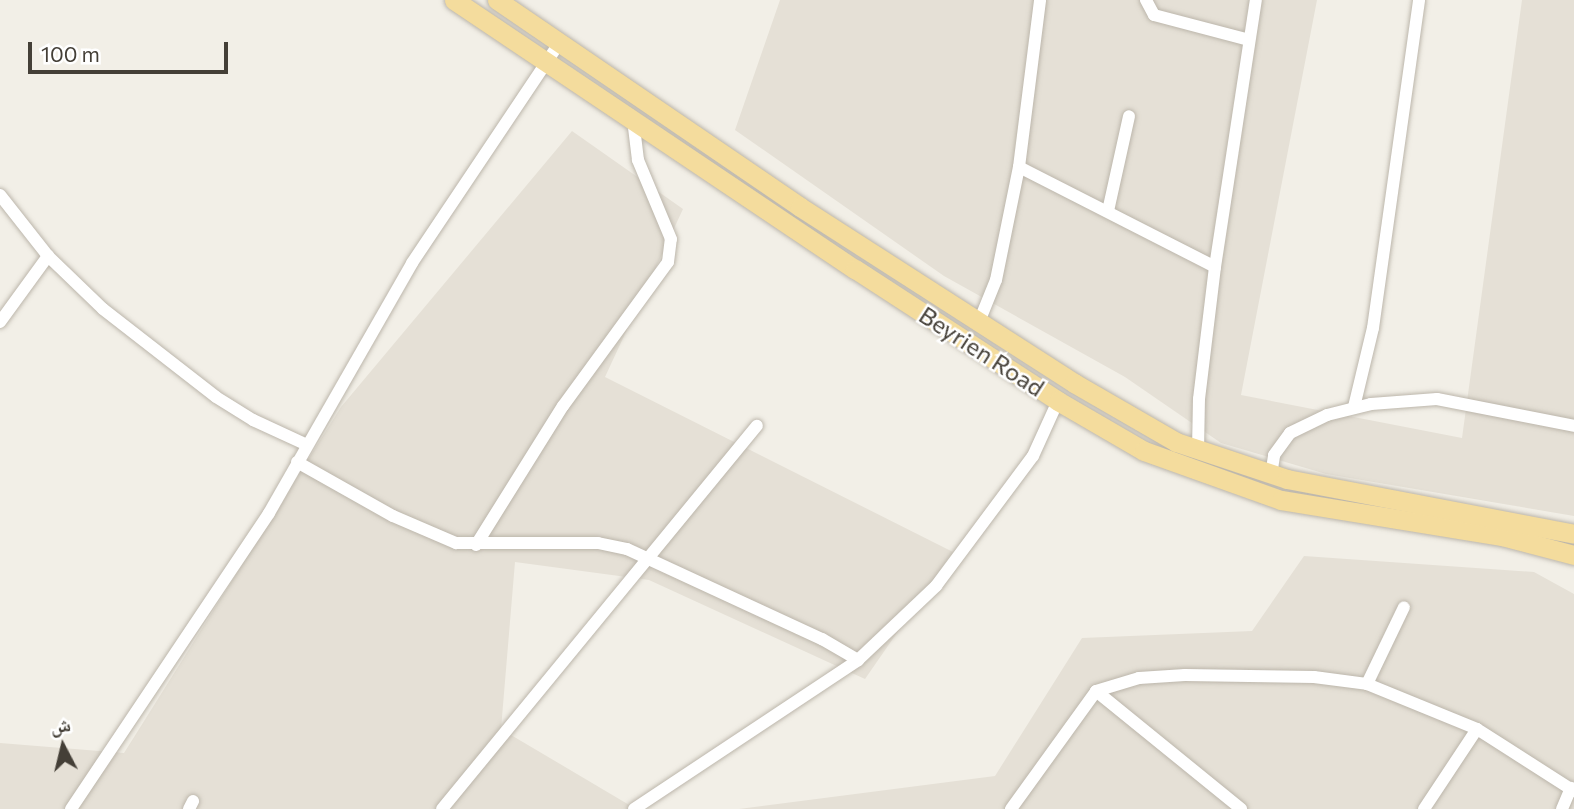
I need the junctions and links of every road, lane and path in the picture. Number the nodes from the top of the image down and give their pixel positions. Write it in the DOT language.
graph roads {
  1 [pos="454,0"];
  2 [pos="496,0"];
  3 [pos="1040,0"];
  4 [pos="1146,0"];
  5 [pos="1256,0"];
  6 [pos="1419,0"];
  7 [pos="1249,40"];
  8 [pos="559,43"];
  9 [pos="546,60"];
  10 [pos="1129,116"];
  11 [pos="633,119"];
  12 [pos="1019,167"];
  13 [pos="0,195"];
  14 [pos="1108,211"];
  15 [pos="868,251"];
  16 [pos="48,256"];
  17 [pos="1215,267"];
  18 [pos="856,269"];
  19 [pos="0,322"];
  20 [pos="979,322"];
  21 [pos="1058,401"];
  22 [pos="1354,407"];
  23 [pos="757,426"];
  24 [pos="1574,426"];
  25 [pos="305,444"];
  26 [pos="1198,450"];
  27 [pos="297,462"];
  28 [pos="1271,475"];
  29 [pos="1574,534"];
  30 [pos="476,545"];
  31 [pos="1574,555"];
  32 [pos="651,559"];
  33 [pos="1404,607"];
  34 [pos="858,660"];
  35 [pos="1367,684"];
  36 [pos="1096,691"];
  37 [pos="1477,729"];
  38 [pos="1572,790"];
  39 [pos="71,809"];
  40 [pos="442,809"];
  41 [pos="634,809"];
  42 [pos="1011,809"];
  43 [pos="1241,809"];
  44 [pos="1423,809"];
  45 [pos="1562,809"];
  1 -- 9 [label="main road, Beyrien Road"];
  2 -- 8 [label="main road, Beyrien Road"];
  3 -- 12 [label="street"];
  4 -- 7 [label="street"];
  5 -- 7 [label="street"];
  6 -- 22 [label="street"];
  7 -- 17 [label="street"];
  8 -- 9 [label="street"];
  8 -- 15 [label="main road, Beyrien Road"];
  9 -- 11 [label="main road, Beyrien Road"];
  9 -- 25 [label="street"];
  10 -- 14 [label="street"];
  11 -- 18 [label="main road, Beyrien Road"];
  11 -- 30 [label="street"];
  12 -- 14 [label="street"];
  12 -- 20 [label="street"];
  13 -- 16 [label="street"];
  14 -- 17 [label="street"];
  15 -- 18 [label="main road"];
  15 -- 20 [label="main road, Beyrien Road"];
  16 -- 19 [label="street"];
  16 -- 25 [label="street"];
  17 -- 26 [label="street"];
  18 -- 21 [label="main road, Beyrien Road"];
  20 -- 26 [label="main road, Beyrien Road"];
  21 -- 31 [label="main road, Beyrien Road"];
  21 -- 34 [label="street"];
  22 -- 24 [label="street"];
  22 -- 28 [label="street"];
  23 -- 32 [label="street"];
  25 -- 27 [label="street"];
  26 -- 28 [label="main road, Beyrien Road"];
  27 -- 30 [label="street"];
  27 -- 39 [label="street"];
  28 -- 29 [label="main road, Beyrien Road"];
  30 -- 32 [label="street"];
  32 -- 34 [label="street"];
  32 -- 40 [label="street"];
  33 -- 35 [label="street"];
  34 -- 41 [label="street"];
  35 -- 36 [label="street"];
  35 -- 37 [label="street"];
  36 -- 42 [label="street"];
  36 -- 43 [label="street"];
  37 -- 38 [label="street"];
  37 -- 44 [label="street"];
  38 -- 45 [label="street"];
}
